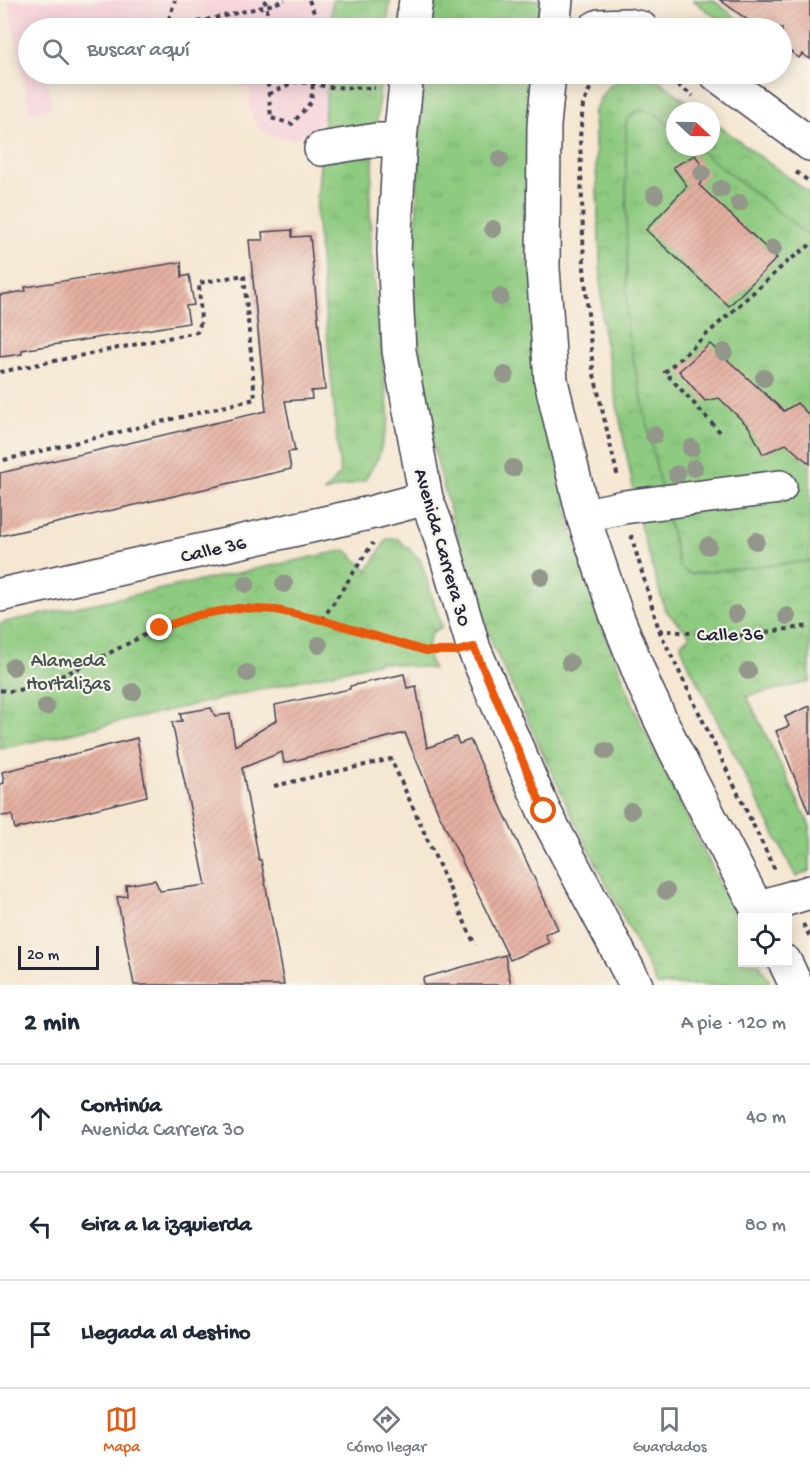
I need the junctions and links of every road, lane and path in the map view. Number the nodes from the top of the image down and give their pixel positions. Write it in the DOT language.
graph roads {
  1 [pos="175,0"];
  2 [pos="264,0"];
  3 [pos="285,0"];
  4 [pos="309,0"];
  5 [pos="416,0"];
  6 [pos="556,0"];
  7 [pos="620,0"];
  8 [pos="267,6"];
  9 [pos="169,18"];
  10 [pos="215,18"];
  11 [pos="267,18"];
  12 [pos="316,18"];
  13 [pos="413,18"];
  14 [pos="554,18"];
  15 [pos="643,18"];
  16 [pos="268,84"];
  17 [pos="290,84"];
  18 [pos="313,84"];
  19 [pos="316,84"];
  20 [pos="395,84"];
  21 [pos="407,84"];
  22 [pos="549,84"];
  23 [pos="729,84"];
  24 [pos="269,94"];
  25 [pos="400,140"];
  26 [pos="810,144"];
  27 [pos="321,149"];
  28 [pos="810,245"];
  29 [pos="0,372"];
  30 [pos="720,432"];
  31 [pos="0,461"];
  32 [pos="780,487"];
  33 [pos="426,498"];
  34 [pos="374,512"];
  35 [pos="584,519"];
  36 [pos="0,595"];
  37 [pos="322,620"];
  38 [pos="810,626"];
  39 [pos="650,634"];
  40 [pos="474,647"];
  41 [pos="0,690"];
  42 [pos="274,786"];
  43 [pos="810,892"];
  44 [pos="760,913"];
  45 [pos="475,945"];
  46 [pos="787,967"];
  47 [pos="636,985"];
  48 [pos="796,985"];
  1 -- 9 [label="path"];
  2 -- 8 [label="path"];
  3 -- 8 [label="path"];
  4 -- 12 [label="path"];
  5 -- 13 [label="main road"];
  6 -- 14 [label="main road"];
  7 -- 15 [label="main road"];
  8 -- 10 [label="path"];
  8 -- 11 [label="path"];
  16 -- 24 [label="path"];
  17 -- 24 [label="path"];
  18 -- 24 [label="path"];
  19 -- 20 [label="path"];
  21 -- 25 [label="main road, Avenida Carrera 30"];
  22 -- 35 [label="main road"];
  23 -- 26 [label="main road"];
  25 -- 27 [label="main road"];
  25 -- 33 [label="main road, Avenida Carrera 30"];
  28 -- 30 [label="path"];
  29 -- 31 [label="path"];
  32 -- 35 [label="main road"];
  33 -- 34 [label="main road, Calle 36"];
  33 -- 40 [label="main road, Avenida Carrera 30"];
  34 -- 36 [label="main road, Calle 36"];
  34 -- 37 [label="path"];
  35 -- 44 [label="main road"];
  37 -- 40 [label="path"];
  37 -- 41 [label="path"];
  38 -- 39 [label="path, Calle 36"];
  40 -- 47 [label="main road, Avenida Carrera 30"];
  42 -- 45 [label="path"];
  43 -- 44 [label="main road"];
  46 -- 48 [label="main road"];
}
